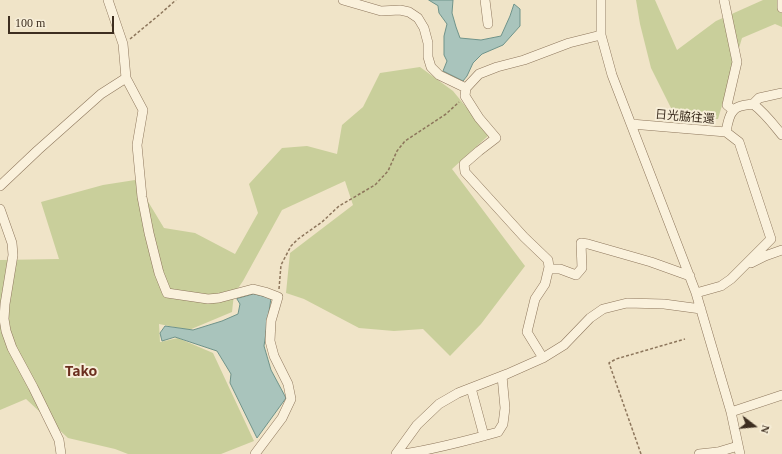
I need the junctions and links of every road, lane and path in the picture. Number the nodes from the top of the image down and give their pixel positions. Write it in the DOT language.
graph roads {
  1 [pos="108,0"];
  2 [pos="176,0"];
  3 [pos="343,0"];
  4 [pos="485,0"];
  5 [pos="601,0"];
  6 [pos="724,0"];
  7 [pos="782,0"];
  8 [pos="782,8"];
  9 [pos="488,24"];
  10 [pos="601,35"];
  11 [pos="123,44"];
  12 [pos="126,78"];
  13 [pos="465,92"];
  14 [pos="782,93"];
  15 [pos="753,104"];
  16 [pos="733,110"];
  17 [pos="631,124"];
  18 [pos="726,132"];
  19 [pos="782,135"];
  20 [pos="0,186"];
  21 [pos="0,209"];
  22 [pos="782,250"];
  23 [pos="549,269"];
  24 [pos="690,276"];
  25 [pos="731,279"];
  26 [pos="696,293"];
  27 [pos="278,297"];
  28 [pos="701,309"];
  29 [pos="685,339"];
  30 [pos="543,358"];
  31 [pos="502,376"];
  32 [pos="470,388"];
  33 [pos="782,395"];
  34 [pos="731,412"];
  35 [pos="484,436"];
  36 [pos="739,450"];
  37 [pos="61,454"];
  38 [pos="255,454"];
  39 [pos="396,454"];
  40 [pos="403,454"];
  41 [pos="641,454"];
  42 [pos="699,454"];
  1 -- 11 [label="street"];
  2 -- 11 [label="path"];
  3 -- 13 [label="street"];
  4 -- 9 [label="street"];
  5 -- 10 [label="street"];
  6 -- 16 [label="street"];
  7 -- 8 [label="street"];
  10 -- 13 [label="street"];
  10 -- 17 [label="street"];
  11 -- 12 [label="street"];
  12 -- 20 [label="street"];
  12 -- 27 [label="street"];
  13 -- 23 [label="street"];
  13 -- 27 [label="path"];
  14 -- 15 [label="street"];
  15 -- 16 [label="street"];
  15 -- 19 [label="street"];
  16 -- 18 [label="street"];
  17 -- 18 [label="street, 日光脇往還"];
  17 -- 24 [label="street"];
  18 -- 25 [label="street, 日光脇往還"];
  21 -- 37 [label="street"];
  22 -- 25 [label="street"];
  23 -- 24 [label="street"];
  23 -- 30 [label="street"];
  24 -- 26 [label="street"];
  25 -- 26 [label="street, 日光脇往還"];
  26 -- 28 [label="street"];
  27 -- 38 [label="street"];
  28 -- 30 [label="street"];
  28 -- 34 [label="street"];
  29 -- 41 [label="path"];
  30 -- 31 [label="street"];
  31 -- 32 [label="street"];
  31 -- 35 [label="street"];
  32 -- 35 [label="street"];
  32 -- 39 [label="street"];
  33 -- 34 [label="street"];
  34 -- 36 [label="street"];
  35 -- 40 [label="street"];
  36 -- 42 [label="street"];
}
